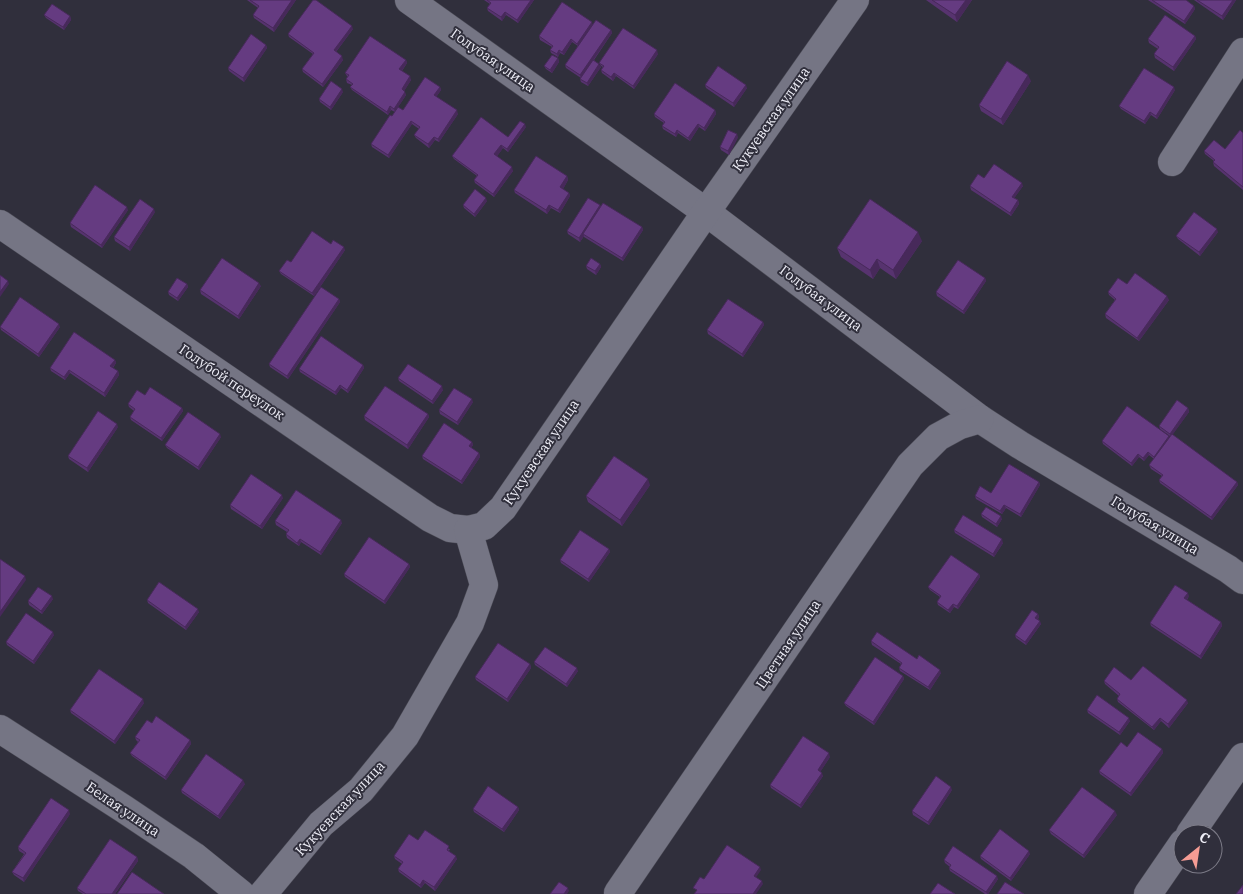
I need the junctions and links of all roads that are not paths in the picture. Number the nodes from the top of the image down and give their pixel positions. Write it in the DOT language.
graph roads {
  1 [pos="409,0"];
  2 [pos="855,0"];
  3 [pos="1243,52"];
  4 [pos="1172,162"];
  5 [pos="706,212"];
  6 [pos="0,224"];
  7 [pos="980,419"];
  8 [pos="468,530"];
  9 [pos="1243,580"];
  10 [pos="0,729"];
  11 [pos="1243,757"];
  12 [pos="1197,824"];
  13 [pos="1173,858"];
  14 [pos="618,893"];
  15 [pos="241,894"];
  16 [pos="263,894"];
  17 [pos="1148,894"];
  1 -- 5 [label="street, Голубая улица"];
  2 -- 5 [label="street, Кукуевская улица"];
  3 -- 4 [label="street"];
  5 -- 7 [label="street, Голубая улица"];
  5 -- 8 [label="street, Кукуевская улица"];
  6 -- 8 [label="street, Голубой переулок"];
  7 -- 9 [label="street, Голубая улица"];
  7 -- 14 [label="street, Цветная улица"];
  8 -- 16 [label="street, Кукуевская улица"];
  10 -- 15 [label="street, Белая улица"];
  11 -- 12 [label="street"];
  13 -- 17 [label="street"];
}
